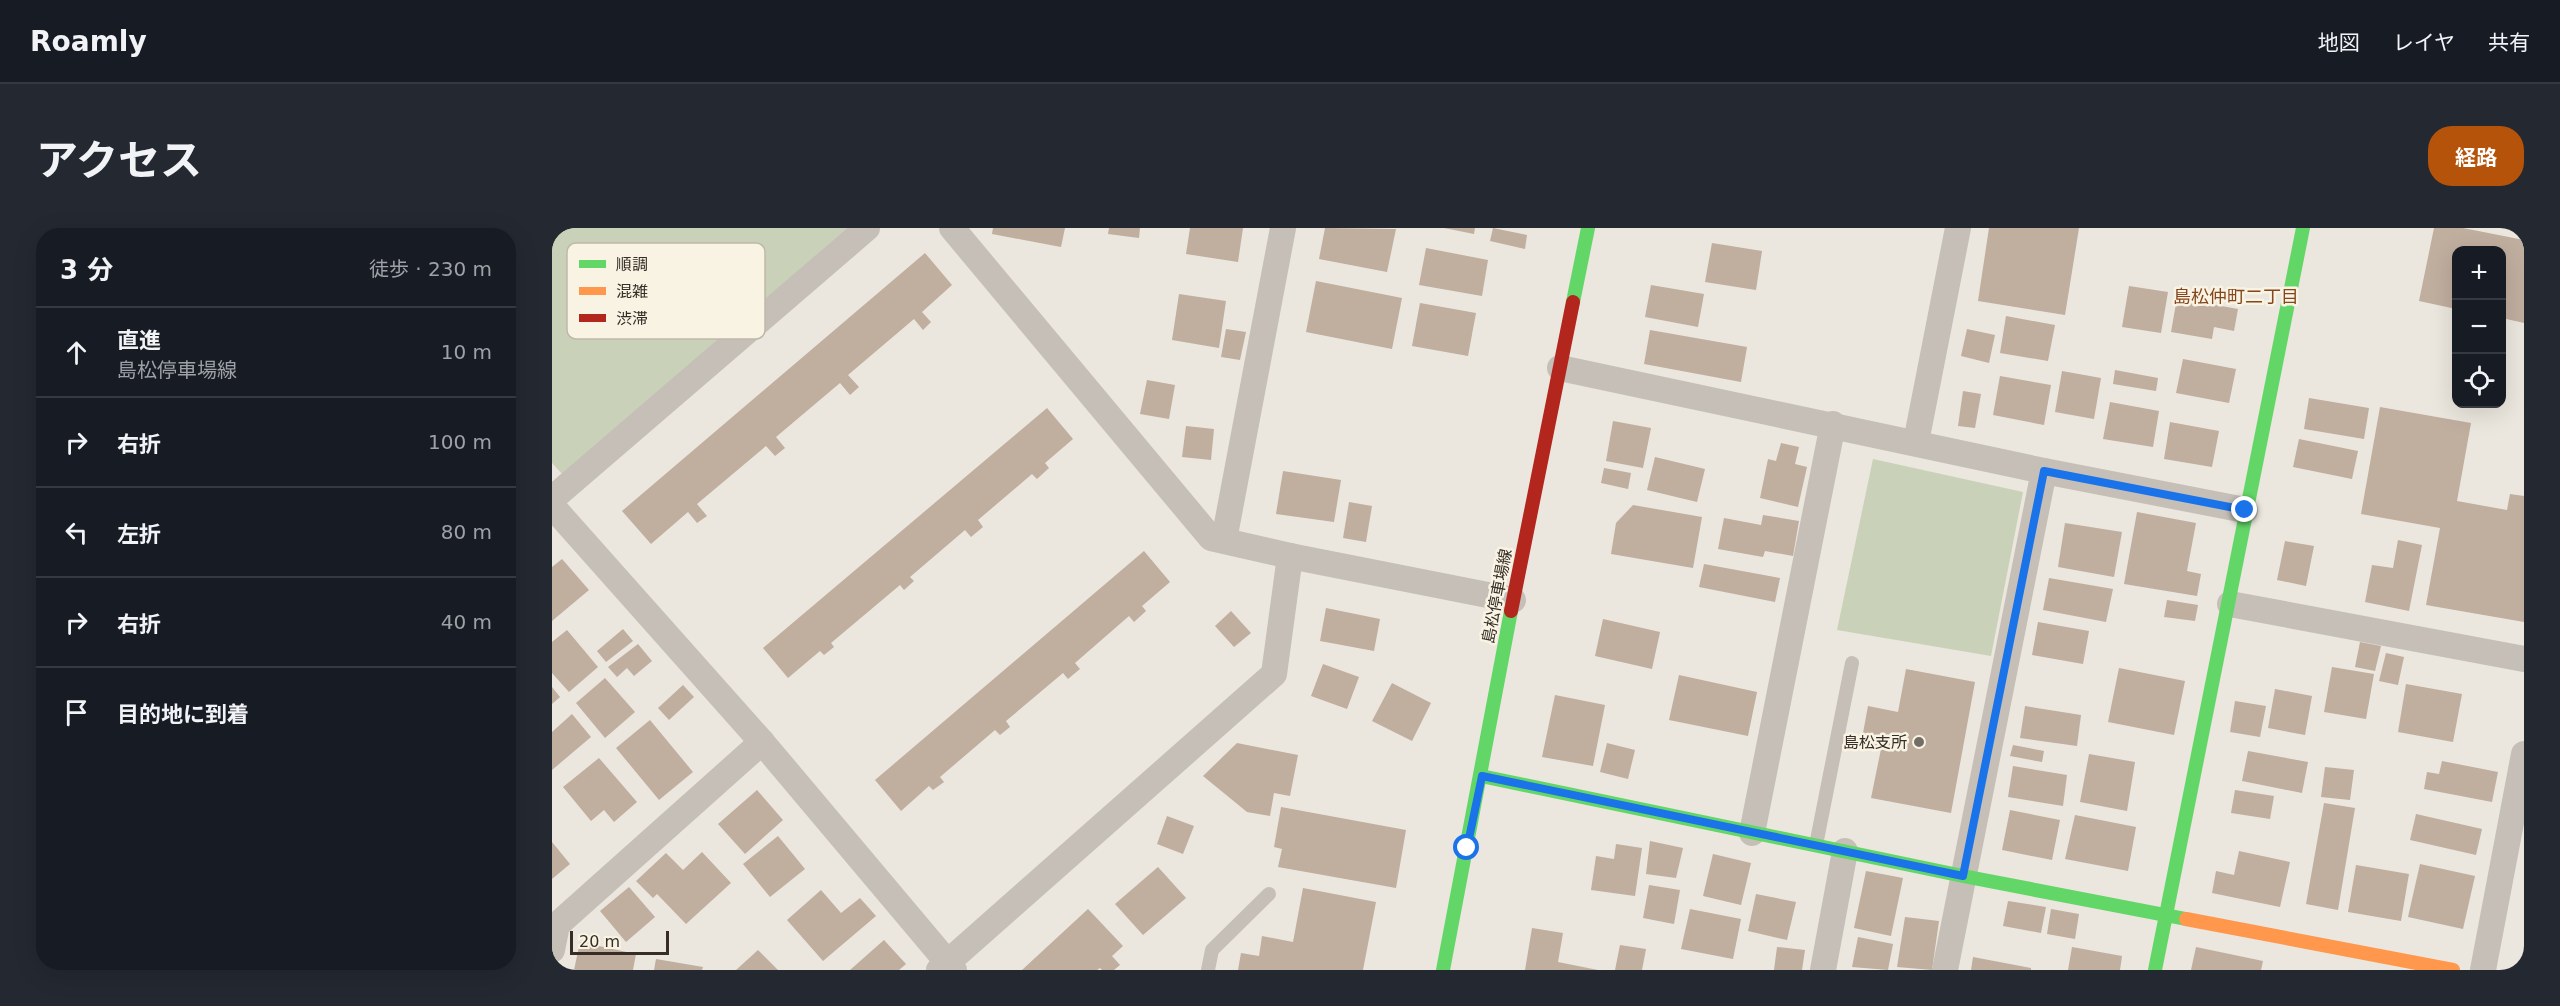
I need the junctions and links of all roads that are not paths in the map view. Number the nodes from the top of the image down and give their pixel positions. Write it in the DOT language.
graph roads {
  1 [pos="867,228"];
  2 [pos="952,228"];
  3 [pos="1283,228"];
  4 [pos="1588,228"];
  5 [pos="1958,228"];
  6 [pos="2303,228"];
  7 [pos="765,316"];
  8 [pos="738,339"];
  9 [pos="1560,368"];
  10 [pos="1833,424"];
  11 [pos="1916,442"];
  12 [pos="2044,471"];
  13 [pos="552,499"];
  14 [pos="552,506"];
  15 [pos="2245,510"];
  16 [pos="1224,540"];
  17 [pos="1290,556"];
  18 [pos="1513,600"];
  19 [pos="2230,604"];
  20 [pos="2524,658"];
  21 [pos="1852,663"];
  22 [pos="762,742"];
  23 [pos="2524,754"];
  24 [pos="1482,776"];
  25 [pos="1752,833"];
  26 [pos="1816,845"];
  27 [pos="1845,851"];
  28 [pos="1963,876"];
  29 [pos="1269,894"];
  30 [pos="2166,915"];
  31 [pos="552,950"];
  32 [pos="947,968"];
  33 [pos="1208,970"];
  34 [pos="1443,970"];
  35 [pos="1822,970"];
  36 [pos="1945,970"];
  37 [pos="2155,970"];
  38 [pos="2453,970"];
  39 [pos="2483,970"];
  1 -- 7 [label="street"];
  2 -- 16 [label="street"];
  3 -- 16 [label="street"];
  4 -- 9 [label="street, 島松停車場線"];
  5 -- 11 [label="street"];
  6 -- 15 [label="street"];
  8 -- 13 [label="street"];
  9 -- 10 [label="street"];
  9 -- 18 [label="street, 島松停車場線"];
  10 -- 11 [label="street"];
  10 -- 25 [label="street"];
  11 -- 12 [label="street"];
  12 -- 15 [label="street"];
  12 -- 28 [label="street"];
  14 -- 22 [label="street"];
  15 -- 19 [label="street"];
  16 -- 17 [label="street"];
  17 -- 18 [label="street"];
  17 -- 32 [label="street"];
  18 -- 24 [label="street, 島松停車場線"];
  19 -- 20 [label="street"];
  19 -- 30 [label="street"];
  21 -- 26 [label="lane"];
  22 -- 31 [label="street"];
  22 -- 32 [label="street"];
  23 -- 39 [label="street"];
  24 -- 25 [label="street"];
  24 -- 34 [label="street, 島松停車場線"];
  25 -- 26 [label="street"];
  26 -- 27 [label="street"];
  27 -- 28 [label="street"];
  27 -- 35 [label="street"];
  28 -- 30 [label="street"];
  28 -- 36 [label="street"];
  29 -- 33 [label="lane"];
  30 -- 37 [label="street"];
  30 -- 38 [label="street"];
}
